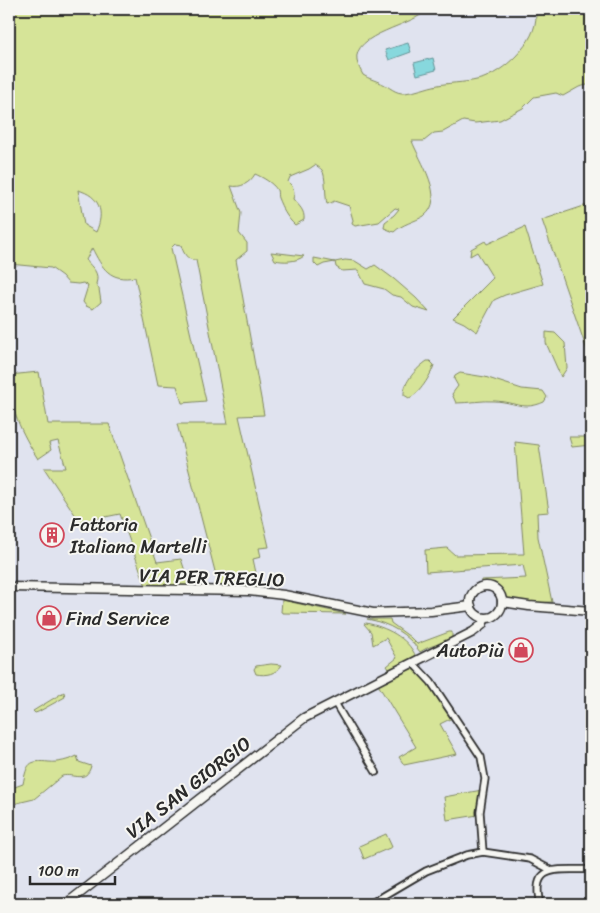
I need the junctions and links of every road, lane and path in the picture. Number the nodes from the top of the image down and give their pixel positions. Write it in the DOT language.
graph roads {
  1 [pos="9,587"];
  2 [pos="502,602"];
  3 [pos="471,606"];
  4 [pos="591,610"];
  5 [pos="485,618"];
  6 [pos="413,663"];
  7 [pos="335,703"];
  8 [pos="376,772"];
  9 [pos="483,852"];
  10 [pos="591,868"];
  11 [pos="551,870"];
  12 [pos="66,904"];
  13 [pos="370,904"];
  14 [pos="540,904"];
  1 -- 3 [label="main road, VIA PER TREGLIO"];
  2 -- 3 [label="main road"];
  2 -- 4 [label="main road"];
  2 -- 5 [label="main road"];
  3 -- 5 [label="main road"];
  5 -- 6 [label="main road, VIA SAN GIORGIO"];
  6 -- 7 [label="main road, VIA SAN GIORGIO"];
  6 -- 9 [label="street"];
  7 -- 8 [label="street"];
  7 -- 12 [label="main road, VIA SAN GIORGIO"];
  9 -- 11 [label="street"];
  9 -- 13 [label="street"];
  10 -- 11 [label="street"];
  11 -- 14 [label="street"];
}
